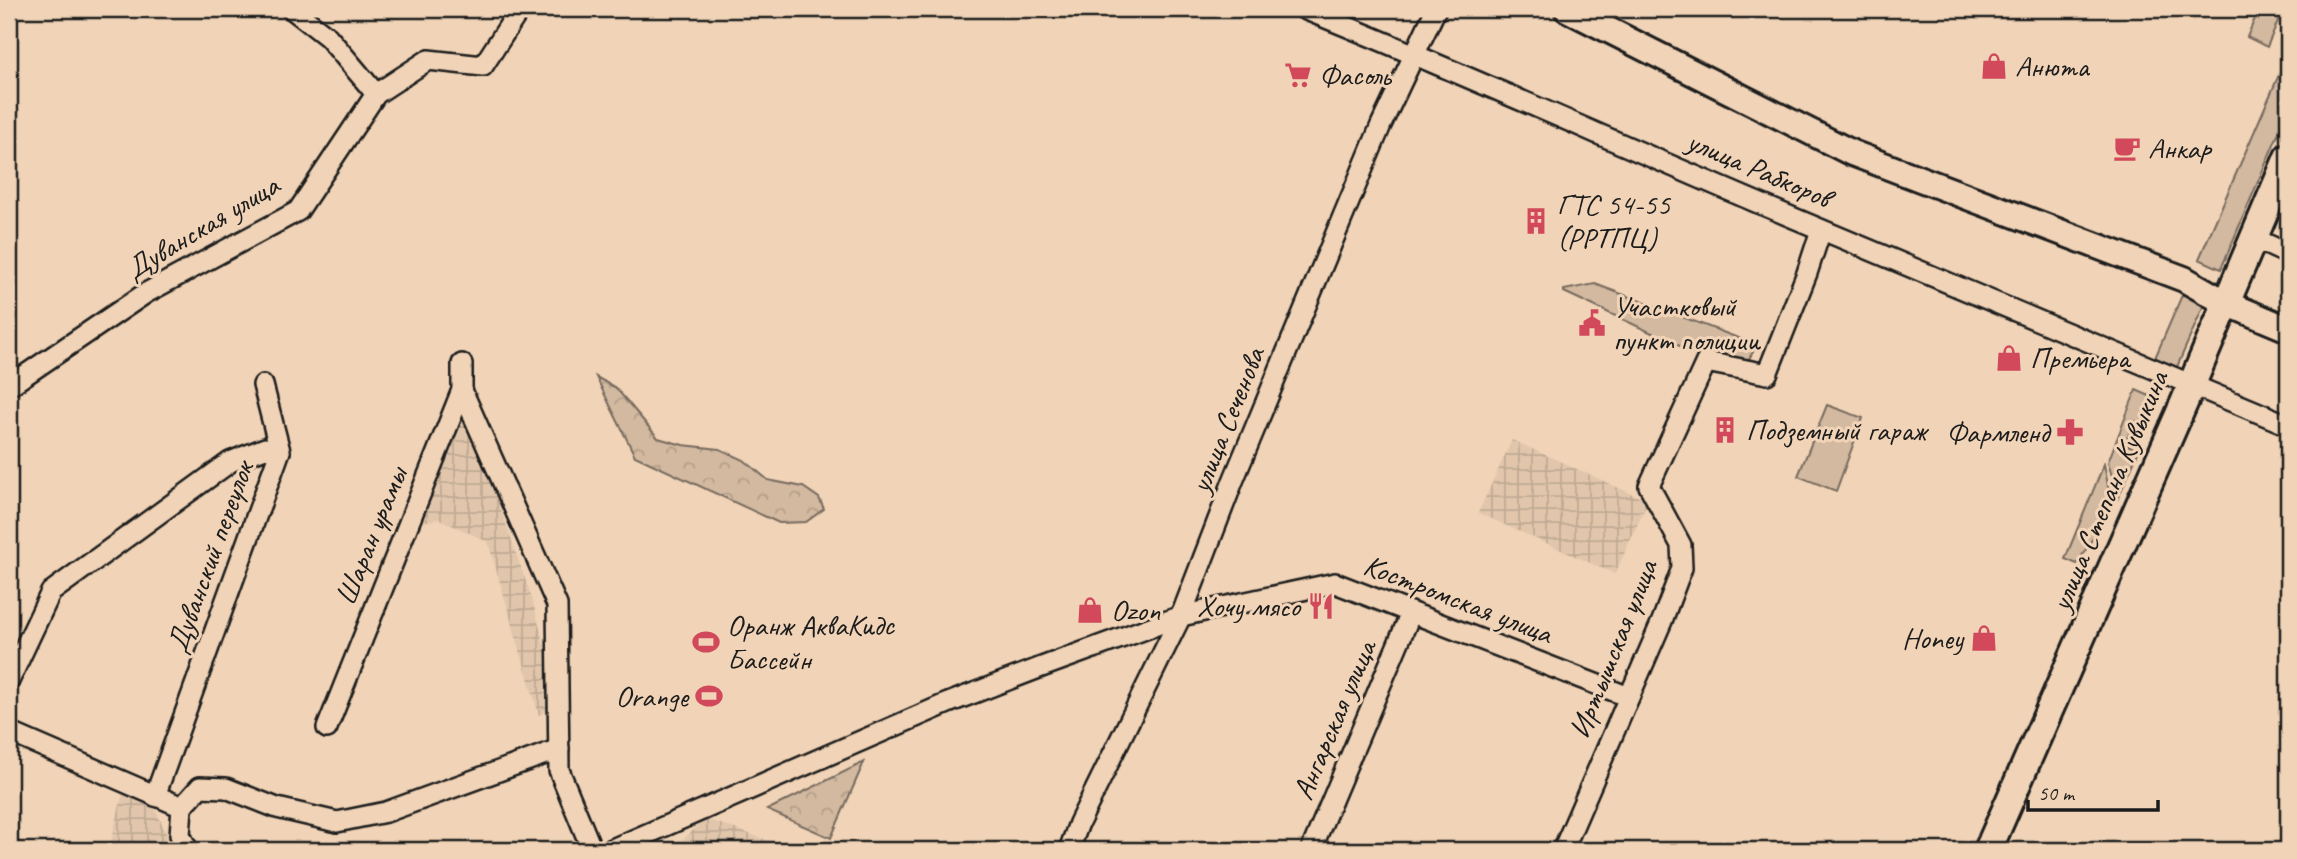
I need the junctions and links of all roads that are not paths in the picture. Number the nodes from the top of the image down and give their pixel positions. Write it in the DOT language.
graph roads {
  1 [pos="292,9"];
  2 [pos="520,9"];
  3 [pos="1304,9"];
  4 [pos="1436,9"];
  5 [pos="1567,9"];
  6 [pos="1414,54"];
  7 [pos="376,94"];
  8 [pos="2288,157"];
  9 [pos="1821,230"];
  10 [pos="2253,238"];
  11 [pos="2288,254"];
  12 [pos="2226,303"];
  13 [pos="2288,329"];
  14 [pos="462,364"];
  15 [pos="2192,383"];
  16 [pos="263,385"];
  17 [pos="9,386"];
  18 [pos="462,390"];
  19 [pos="2288,425"];
  20 [pos="280,451"];
  21 [pos="1411,613"];
  22 [pos="1181,616"];
  23 [pos="9,681"];
  24 [pos="1629,697"];
  25 [pos="327,728"];
  26 [pos="9,732"];
  27 [pos="559,749"];
  28 [pos="155,796"];
  29 [pos="182,807"];
  30 [pos="188,850"];
  31 [pos="592,850"];
  32 [pos="610,850"];
  33 [pos="1069,850"];
  34 [pos="1311,850"];
  35 [pos="1563,850"];
  36 [pos="1988,850"];
  1 -- 7 [label="street"];
  2 -- 7 [label="street, Дуванская улица"];
  3 -- 6 [label="street, улица Рабкоров"];
  4 -- 6 [label="street, улица Сеченова"];
  5 -- 12 [label="street, улица Рабкоров"];
  6 -- 9 [label="street, улица Рабкоров"];
  6 -- 22 [label="street, улица Сеченова"];
  7 -- 17 [label="street, Дуванская улица"];
  8 -- 10 [label="main road, улица Степана Кувыкина"];
  9 -- 15 [label="street, улица Рабкоров"];
  9 -- 24 [label="street, Иртышская улица"];
  10 -- 11 [label="street"];
  10 -- 12 [label="main road, улица Степана Кувыкина"];
  12 -- 13 [label="street, улица Рабкоров"];
  12 -- 15 [label="main road, улица Степана Кувыкина"];
  14 -- 18 [label="street, Шаран урамы"];
  15 -- 19 [label="street, улица Рабкоров"];
  15 -- 36 [label="main road, улица Степана Кувыкина"];
  16 -- 20 [label="street"];
  18 -- 25 [label="street, Шаран урамы"];
  18 -- 27 [label="street"];
  20 -- 23 [label="street, Дуванский переулок"];
  20 -- 28 [label="street, Дуванский переулок"];
  21 -- 22 [label="street, Костромская улица"];
  21 -- 24 [label="street, Костромская улица"];
  21 -- 34 [label="street, Ангарская улица"];
  22 -- 32 [label="street, Костромская улица"];
  22 -- 33 [label="street, улица Сеченова"];
  24 -- 35 [label="street, Иртышская улица"];
  26 -- 28 [label="street"];
  27 -- 29 [label="street"];
  27 -- 31 [label="street"];
  28 -- 29 [label="street"];
  29 -- 30 [label="street"];
}
